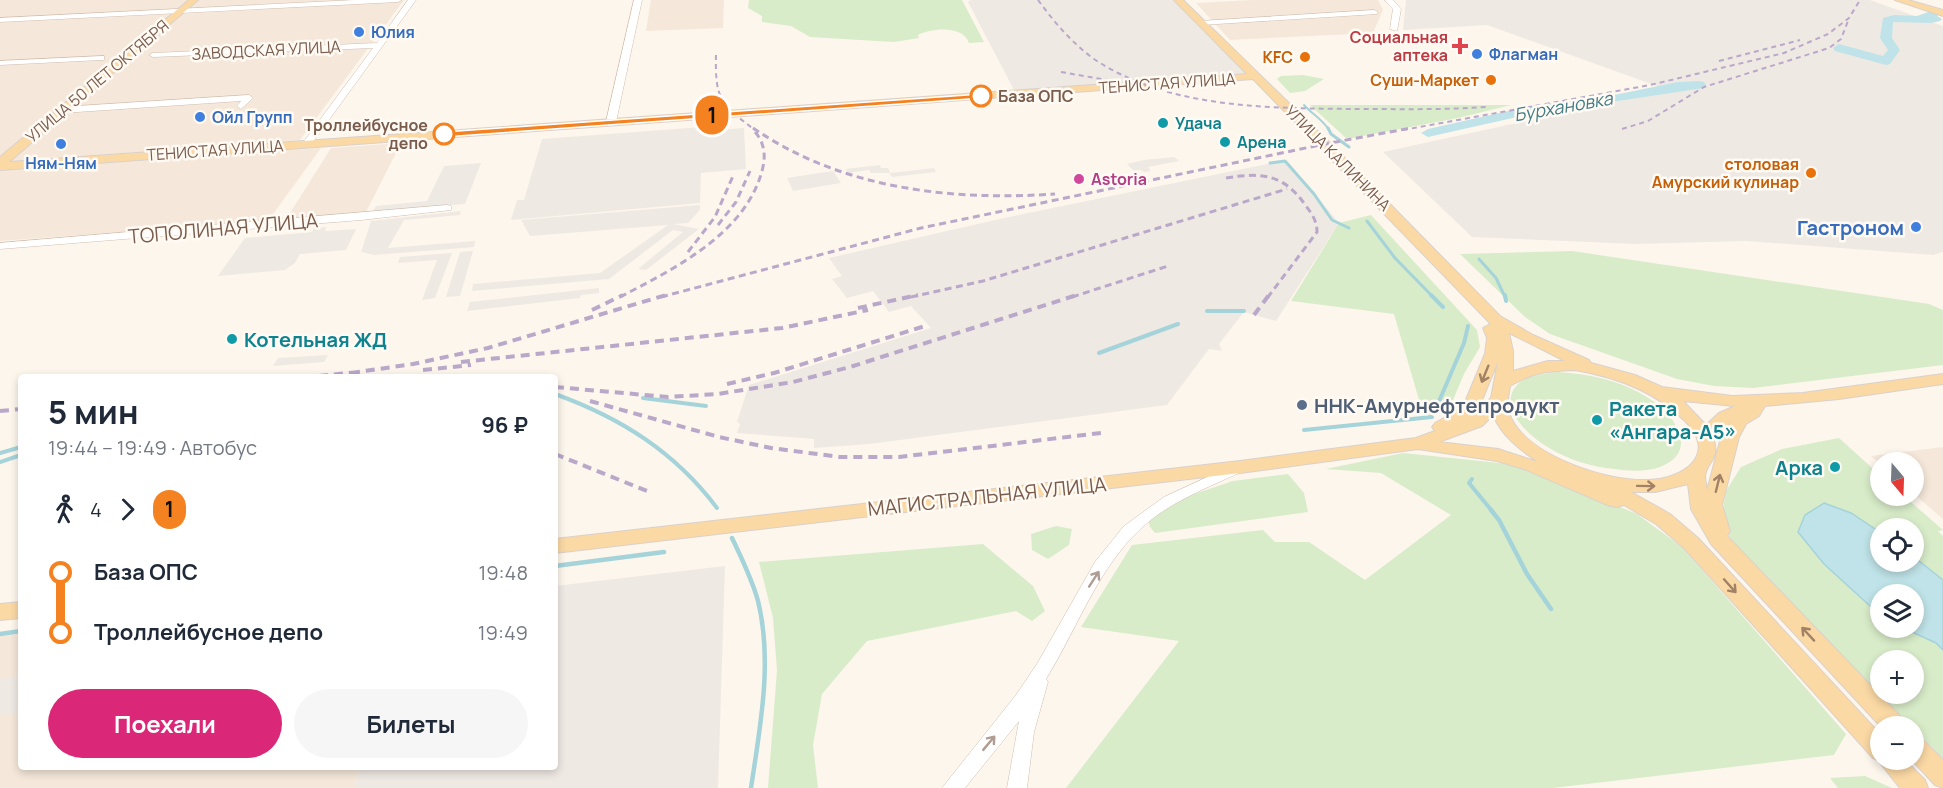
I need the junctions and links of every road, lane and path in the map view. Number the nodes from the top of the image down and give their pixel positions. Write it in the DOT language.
graph roads {
  1 [pos="194,0"];
  2 [pos="398,0"];
  3 [pos="412,0"];
  4 [pos="638,0"];
  5 [pos="1178,0"];
  6 [pos="1389,0"];
  7 [pos="1899,0"];
  8 [pos="181,11"];
  9 [pos="1374,12"];
  10 [pos="1943,13"];
  11 [pos="0,20"];
  12 [pos="1201,23"];
  13 [pos="1395,29"];
  14 [pos="379,45"];
  15 [pos="153,55"];
  16 [pos="101,58"];
  17 [pos="0,63"];
  18 [pos="1256,76"];
  19 [pos="242,106"];
  20 [pos="62,111"];
  21 [pos="610,123"];
  22 [pos="307,144"];
  23 [pos="0,164"];
  24 [pos="447,208"];
  25 [pos="0,246"];
  26 [pos="1496,319"];
  27 [pos="1597,369"];
  28 [pos="1943,379"];
  29 [pos="1504,383"];
  30 [pos="1654,390"];
  31 [pos="1497,402"];
  32 [pos="1758,402"];
  33 [pos="1704,436"];
  34 [pos="1418,442"];
  35 [pos="1541,456"];
  36 [pos="1240,467"];
  37 [pos="1696,474"];
  38 [pos="1594,478"];
  39 [pos="1718,539"];
  40 [pos="1691,543"];
  41 [pos="558,546"];
  42 [pos="18,610"];
  43 [pos="0,612"];
  44 [pos="1043,668"];
  45 [pos="1886,716"];
  46 [pos="1870,739"];
  47 [pos="1924,757"];
  48 [pos="1899,770"];
  49 [pos="1943,777"];
  50 [pos="952,788"];
  51 [pos="1017,788"];
  52 [pos="1916,788"];
  1 -- 8 [label="main road, УЛИЦА 50 ЛЕТ ОКТЯБРЯ"];
  2 -- 8 [label="street"];
  3 -- 14 [label="street"];
  4 -- 21 [label="street"];
  5 -- 12 [label="main road, УЛИЦА КАЛИНИНА"];
  6 -- 13 [label="street"];
  7 -- 10 [label="main road"];
  8 -- 11 [label="street"];
  8 -- 20 [label="main road, УЛИЦА 50 ЛЕТ ОКТЯБРЯ"];
  9 -- 12 [label="street"];
  12 -- 18 [label="main road, УЛИЦА КАЛИНИНА"];
  14 -- 15 [label="street, ЗАВОДСКАЯ УЛИЦА"];
  14 -- 22 [label="street"];
  16 -- 17 [label="street"];
  18 -- 21 [label="main road, ТЕНИСТАЯ УЛИЦА"];
  18 -- 26 [label="main road, УЛИЦА КАЛИНИНА"];
  19 -- 20 [label="street"];
  20 -- 23 [label="main road, УЛИЦА 50 ЛЕТ ОКТЯБРЯ"];
  21 -- 22 [label="main road, ТЕНИСТАЯ УЛИЦА"];
  22 -- 23 [label="main road, ТЕНИСТАЯ УЛИЦА"];
  24 -- 25 [label="street, ТОПОЛИНАЯ УЛИЦА"];
  26 -- 27 [label="main road"];
  26 -- 29 [label="main road"];
  26 -- 32 [label="main road"];
  26 -- 34 [label="main road, one-way"];
  27 -- 29 [label="main road"];
  27 -- 30 [label="main road"];
  28 -- 32 [label="main road"];
  29 -- 31 [label="main road"];
  30 -- 32 [label="main road"];
  30 -- 33 [label="main road"];
  31 -- 34 [label="main road"];
  31 -- 35 [label="main road"];
  32 -- 33 [label="main road"];
  39 -- 32 [label="main road, one-way"];
  33 -- 37 [label="main road"];
  34 -- 35 [label="main road"];
  34 -- 36 [label="main road, МАГИСТРАЛЬНАЯ УЛИЦА"];
  34 -- 40 [label="main road"];
  35 -- 38 [label="main road"];
  36 -- 41 [label="main road, МАГИСТРАЛЬНАЯ УЛИЦА"];
  44 -- 36 [label="street, one-way"];
  38 -- 37 [label="main road, one-way"];
  37 -- 39 [label="main road"];
  38 -- 40 [label="main road"];
  45 -- 39 [label="main road, one-way"];
  40 -- 46 [label="main road, one-way"];
  42 -- 43 [label="main road"];
  50 -- 44 [label="street, one-way"];
  44 -- 51 [label="street"];
  47 -- 49 [label="main road"];
  48 -- 52 [label="main road"];
}
